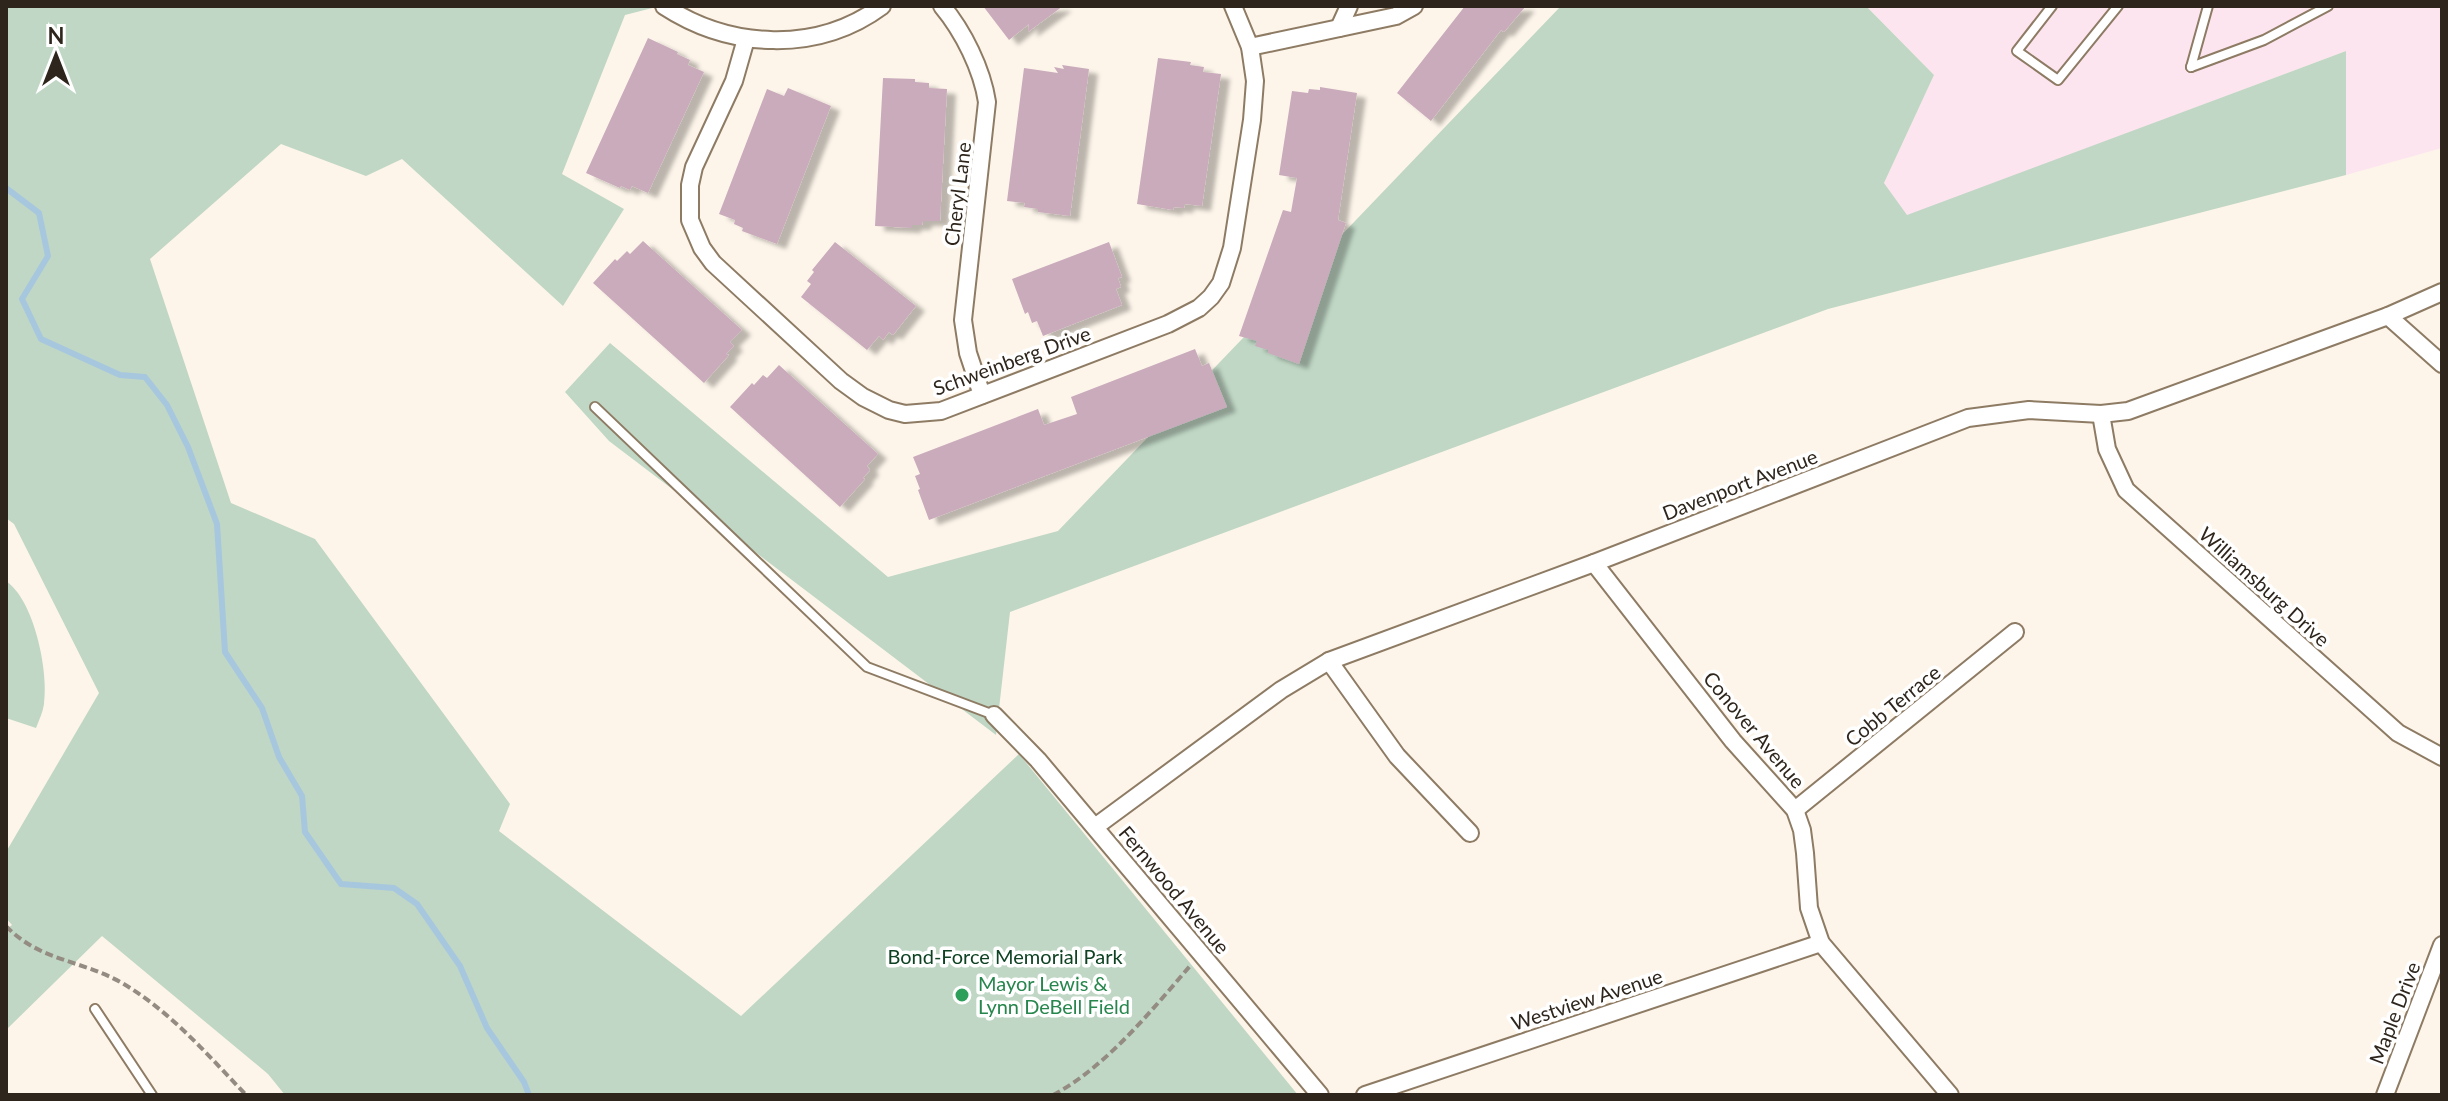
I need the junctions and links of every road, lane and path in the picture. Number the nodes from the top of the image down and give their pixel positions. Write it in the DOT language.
graph roads {
  1 [pos="664,6"];
  2 [pos="882,6"];
  3 [pos="942,6"];
  4 [pos="1233,6"];
  5 [pos="1349,6"];
  6 [pos="1414,6"];
  7 [pos="2052,6"];
  8 [pos="2118,6"];
  9 [pos="2208,6"];
  10 [pos="2328,6"];
  11 [pos="1339,28"];
  12 [pos="746,39"];
  13 [pos="1250,47"];
  14 [pos="2442,292"];
  15 [pos="2388,316"];
  16 [pos="2442,364"];
  17 [pos="982,395"];
  18 [pos="595,407"];
  19 [pos="2101,414"];
  20 [pos="1594,563"];
  21 [pos="2015,632"];
  22 [pos="1329,661"];
  23 [pos="994,715"];
  24 [pos="2442,757"];
  25 [pos="1795,810"];
  26 [pos="1095,827"];
  27 [pos="1470,833"];
  28 [pos="6,926"];
  29 [pos="1821,943"];
  30 [pos="2442,945"];
  31 [pos="1196,959"];
  32 [pos="95,1009"];
  33 [pos="152,1095"];
  34 [pos="246,1095"];
  35 [pos="1053,1095"];
  36 [pos="1320,1095"];
  37 [pos="1365,1095"];
  38 [pos="1950,1095"];
  39 [pos="2385,1095"];
  1 -- 12 [label="street"];
  2 -- 12 [label="street"];
  3 -- 17 [label="street, Cheryl Lane"];
  4 -- 13 [label="street, Schweinberg Drive"];
  5 -- 11 [label="street"];
  6 -- 11 [label="street"];
  7 -- 8 [label="lane"];
  9 -- 10 [label="lane"];
  11 -- 13 [label="street"];
  12 -- 17 [label="street, Schweinberg Drive"];
  13 -- 17 [label="street, Schweinberg Drive"];
  14 -- 15 [label="street, Davenport Avenue"];
  15 -- 16 [label="street"];
  15 -- 19 [label="street, Davenport Avenue"];
  18 -- 23 [label="lane"];
  19 -- 20 [label="street, Davenport Avenue"];
  19 -- 24 [label="street, Williamsburg Drive"];
  20 -- 22 [label="street, Davenport Avenue"];
  20 -- 25 [label="street, Conover Avenue"];
  21 -- 25 [label="street, Cobb Terrace"];
  22 -- 26 [label="street, Davenport Avenue"];
  22 -- 27 [label="street"];
  23 -- 26 [label="street, Fernwood Avenue"];
  25 -- 29 [label="street, Conover Avenue"];
  26 -- 36 [label="street, Fernwood Avenue"];
  28 -- 34 [label="path"];
  29 -- 37 [label="street, Westview Avenue"];
  29 -- 38 [label="street, Conover Avenue"];
  30 -- 39 [label="street, Maple Drive"];
  31 -- 35 [label="path"];
  32 -- 33 [label="lane"];
}
